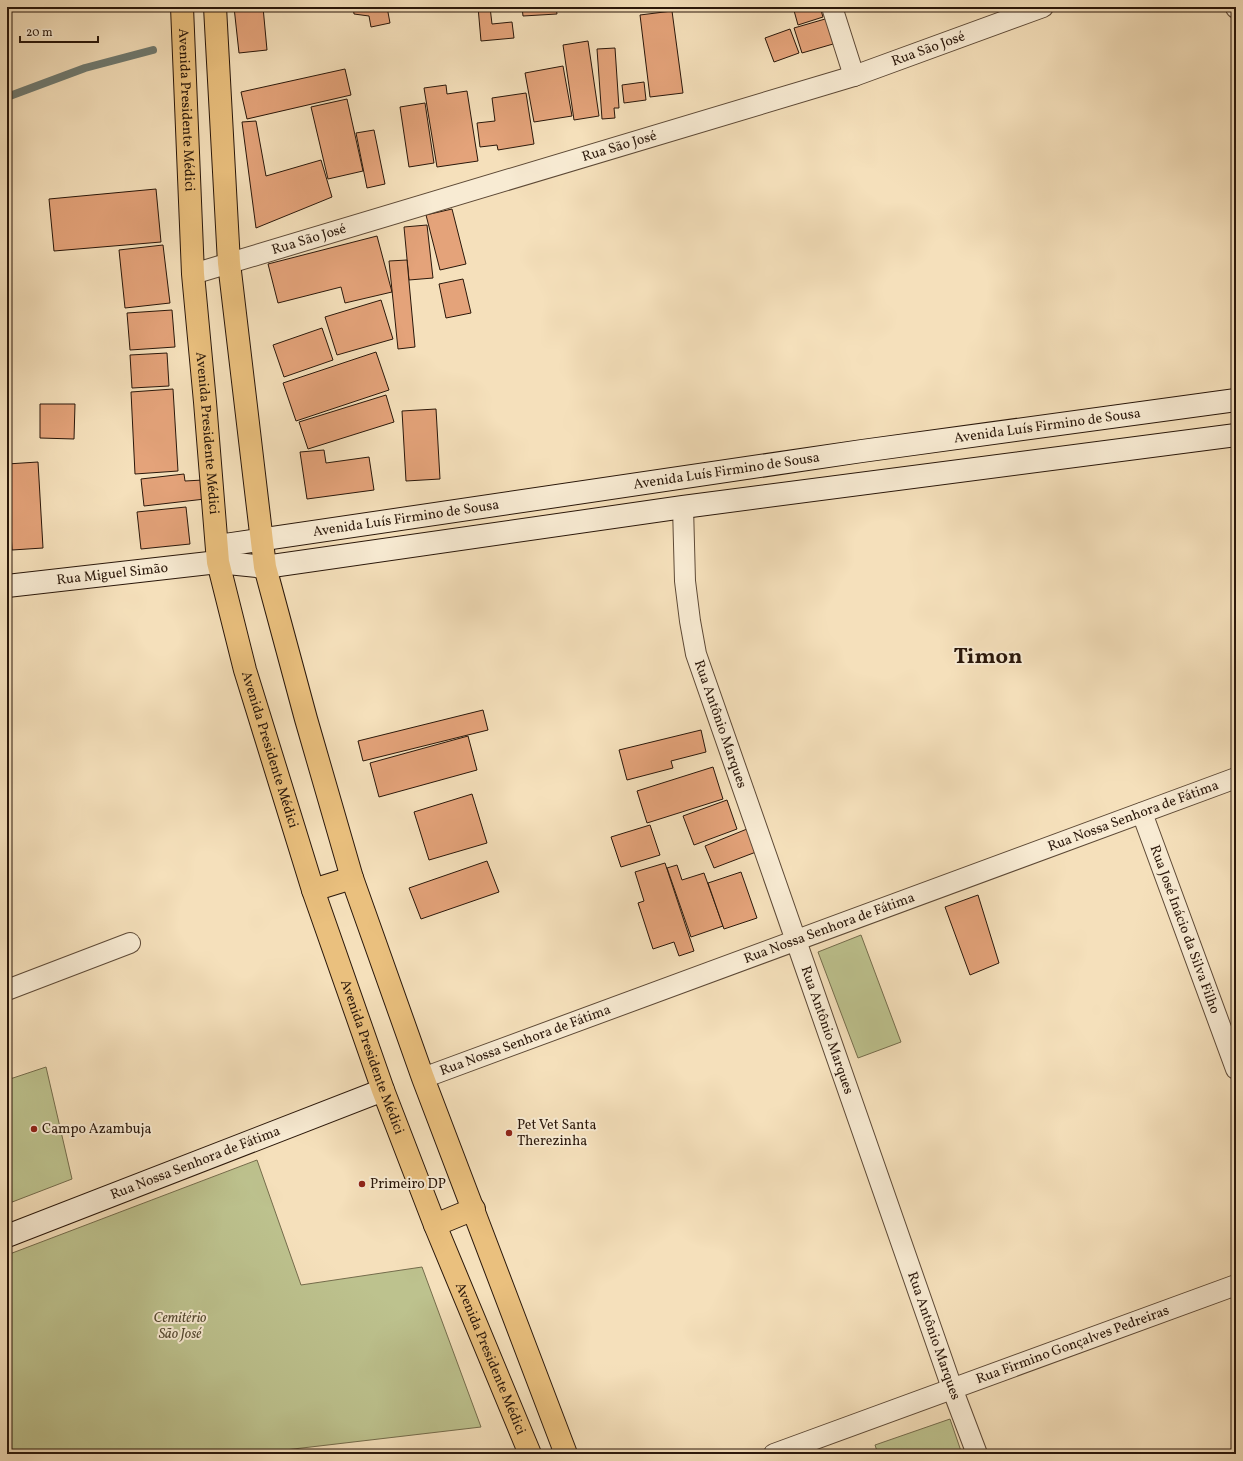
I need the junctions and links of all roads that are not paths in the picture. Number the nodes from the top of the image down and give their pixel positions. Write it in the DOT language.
graph roads {
  1 [pos="182,7"];
  2 [pos="215,7"];
  3 [pos="832,7"];
  4 [pos="1043,7"];
  5 [pos="854,76"];
  6 [pos="228,263"];
  7 [pos="193,274"];
  8 [pos="1236,400"];
  9 [pos="1129,414"];
  10 [pos="1236,435"];
  11 [pos="1135,448"];
  12 [pos="862,451"];
  13 [pos="867,483"];
  14 [pos="683,507"];
  15 [pos="261,539"];
  16 [pos="218,554"];
  17 [pos="265,567"];
  18 [pos="7,586"];
  19 [pos="1236,778"];
  20 [pos="1142,813"];
  21 [pos="352,878"];
  22 [pos="313,890"];
  23 [pos="796,942"];
  24 [pos="130,943"];
  25 [pos="7,990"];
  26 [pos="1236,1069"];
  27 [pos="423,1078"];
  28 [pos="383,1090"];
  29 [pos="474,1210"];
  30 [pos="435,1225"];
  31 [pos="7,1236"];
  32 [pos="1236,1285"];
  33 [pos="952,1388"];
  34 [pos="530,1454"];
  35 [pos="566,1454"];
  36 [pos="774,1454"];
  37 [pos="977,1454"];
  1 -- 7 [label="main road, Avenida Presidente Médici"];
  2 -- 6 [label="main road"];
  3 -- 5 [label="street"];
  4 -- 5 [label="street, Rua São José"];
  5 -- 6 [label="street, Rua São José"];
  6 -- 7 [label="street, Rua São José"];
  6 -- 15 [label="main road"];
  7 -- 16 [label="main road, Avenida Presidente Médici"];
  8 -- 9 [label="main road, Avenida Luís Firmino de Sousa"];
  9 -- 11 [label="main road"];
  9 -- 12 [label="main road, Avenida Luís Firmino de Sousa"];
  10 -- 11 [label="main road, Avenida Luís Firmino de Sousa"];
  11 -- 13 [label="main road, Avenida Luís Firmino de Sousa"];
  12 -- 13 [label="main road"];
  12 -- 15 [label="main road, Avenida Luís Firmino de Sousa"];
  13 -- 14 [label="main road, Avenida Luís Firmino de Sousa"];
  14 -- 17 [label="main road, Avenida Luís Firmino de Sousa"];
  14 -- 23 [label="street, Rua Antônio Marques"];
  15 -- 16 [label="main road, Avenida Luís Firmino de Sousa"];
  15 -- 17 [label="main road"];
  16 -- 17 [label="main road, Avenida Luís Firmino de Sousa"];
  16 -- 18 [label="main road, Rua Miguel Simão"];
  16 -- 22 [label="main road, Avenida Presidente Médici"];
  17 -- 21 [label="main road"];
  19 -- 20 [label="street, Rua Nossa Senhora de Fátima"];
  20 -- 23 [label="street, Rua Nossa Senhora de Fátima"];
  20 -- 26 [label="street, Rua José Inácio da Silva Filho"];
  21 -- 22 [label="main road"];
  21 -- 27 [label="main road"];
  22 -- 28 [label="main road, Avenida Presidente Médici"];
  23 -- 27 [label="street, Rua Nossa Senhora de Fátima"];
  23 -- 33 [label="street, Rua Antônio Marques"];
  24 -- 25 [label="street"];
  27 -- 29 [label="main road"];
  28 -- 30 [label="main road, Avenida Presidente Médici"];
  28 -- 31 [label="main road, Rua Nossa Senhora de Fátima"];
  29 -- 30 [label="main road"];
  29 -- 35 [label="main road"];
  30 -- 34 [label="main road, Avenida Presidente Médici"];
  32 -- 33 [label="street, Rua Firmino Gonçalves Pedreiras"];
  33 -- 36 [label="street, Rua Firmino Gonçalves Pedreiras"];
  33 -- 37 [label="street, Rua Antônio Marques"];
}
